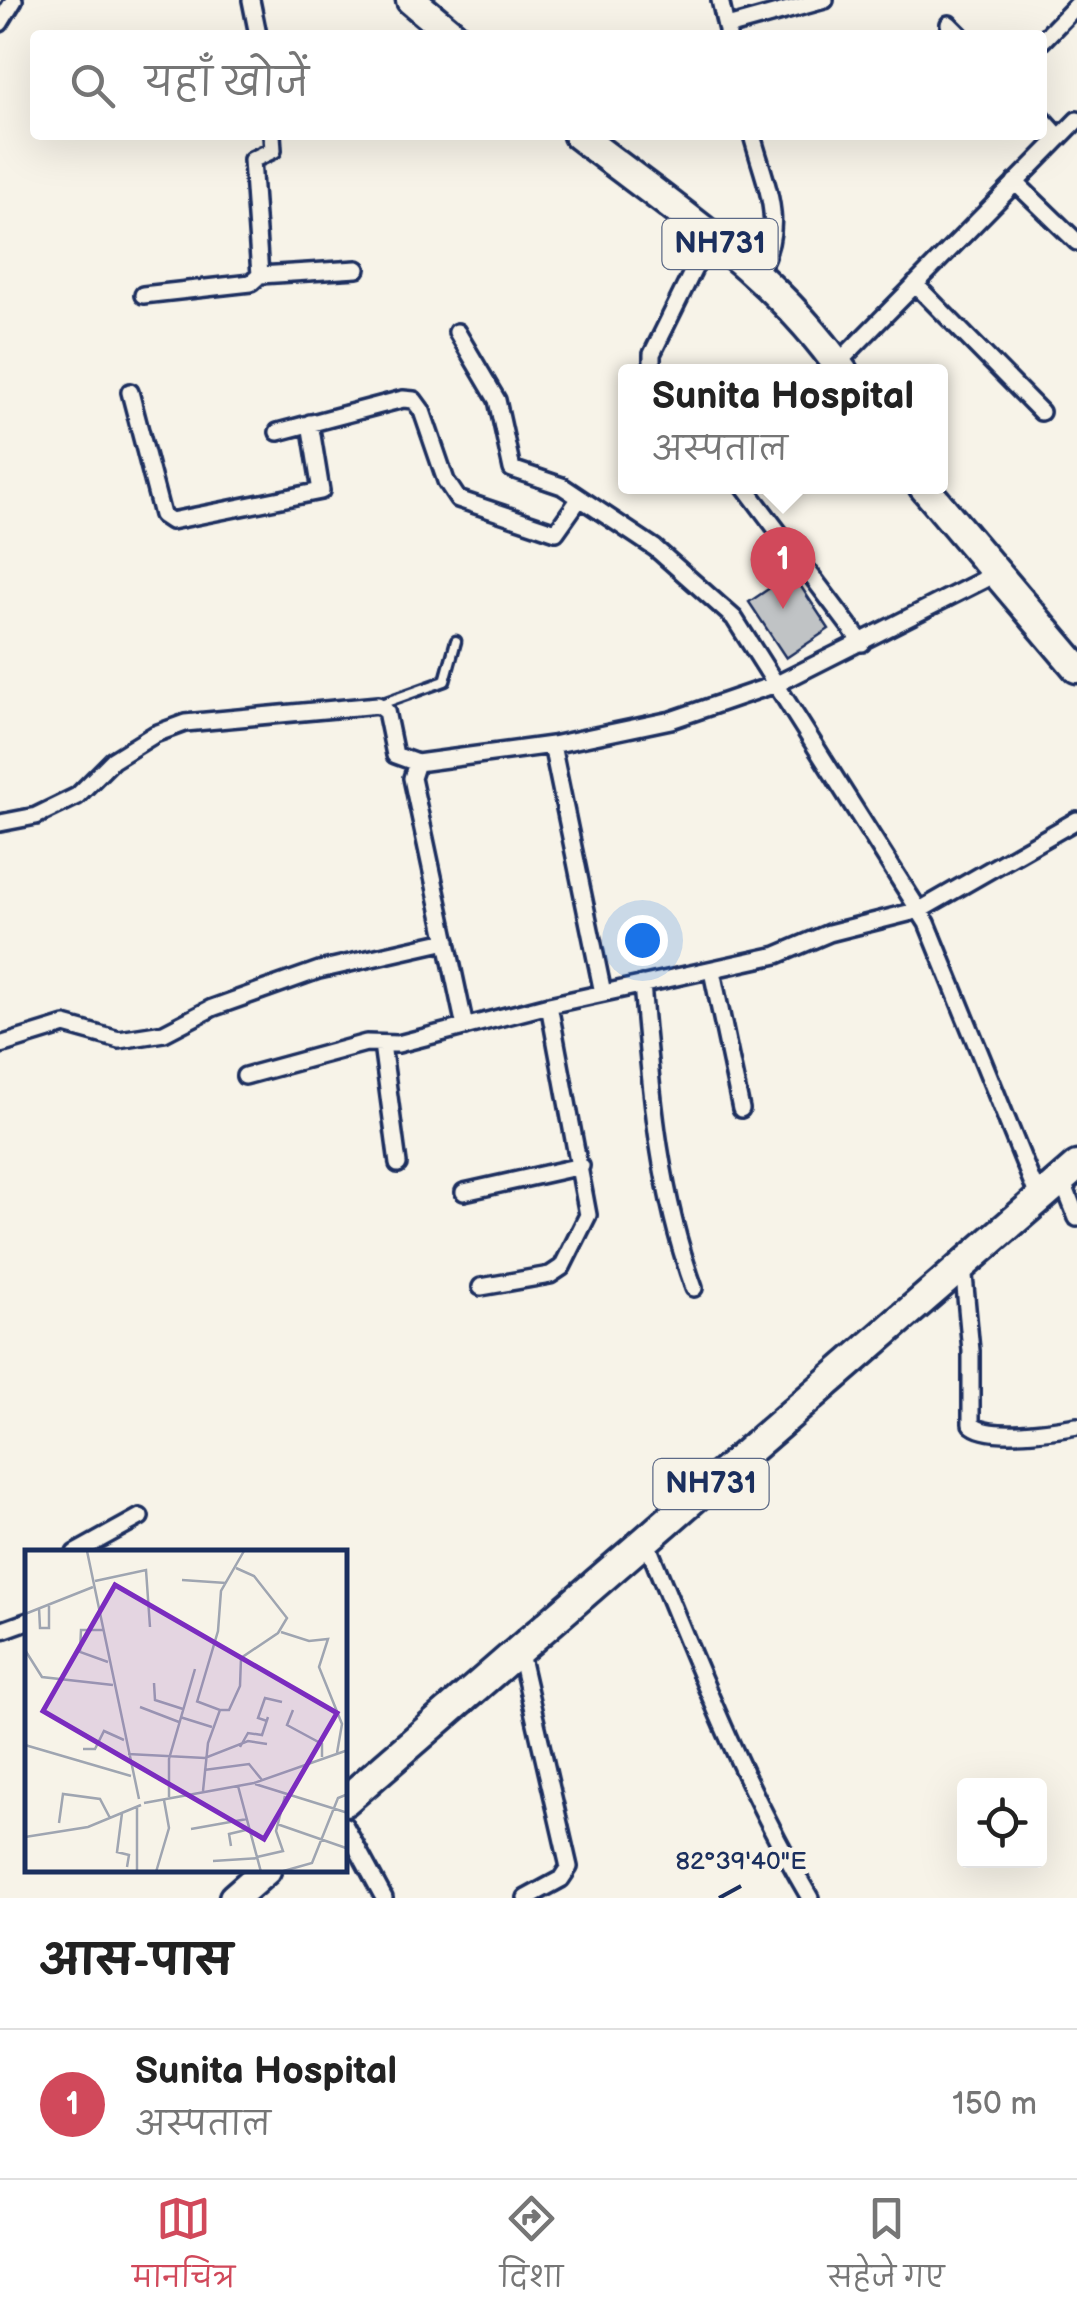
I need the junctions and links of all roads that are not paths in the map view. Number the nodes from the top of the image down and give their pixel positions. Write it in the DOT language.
graph roads {
  1 [pos="14,0"];
  2 [pos="251,0"];
  3 [pos="411,0"];
  4 [pos="720,0"];
  5 [pos="825,0"];
  6 [pos="1077,5"];
  7 [pos="0,22"];
  8 [pos="257,30"];
  9 [pos="447,30"];
  10 [pos="728,30"];
  11 [pos="731,30"];
  12 [pos="1047,36"];
  13 [pos="1047,121"];
  14 [pos="1070,133"];
  15 [pos="272,140"];
  16 [pos="585,140"];
  17 [pos="753,140"];
  18 [pos="1015,182"];
  19 [pos="710,236"];
  20 [pos="1077,242"];
  21 [pos="357,269"];
  22 [pos="758,273"];
  23 [pos="260,276"];
  24 [pos="915,284"];
  25 [pos="143,295"];
  26 [pos="457,332"];
  27 [pos="652,364"];
  28 [pos="837,364"];
  29 [pos="844,364"];
  30 [pos="130,392"];
  31 [pos="1041,412"];
  32 [pos="310,423"];
  33 [pos="278,432"];
  34 [pos="750,494"];
  35 [pos="929,494"];
  36 [pos="580,498"];
  37 [pos="994,574"];
  38 [pos="456,641"];
  39 [pos="862,643"];
  40 [pos="1077,668"];
  41 [pos="779,683"];
  42 [pos="378,704"];
  43 [pos="552,745"];
  44 [pos="417,763"];
  45 [pos="1077,820"];
  46 [pos="0,823"];
  47 [pos="920,910"];
  48 [pos="447,941"];
  49 [pos="712,971"];
  50 [pos="642,984"];
  51 [pos="603,993"];
  52 [pos="549,1005"];
  53 [pos="465,1027"];
  54 [pos="382,1044"];
  55 [pos="0,1045"];
  56 [pos="245,1076"];
  57 [pos="741,1109"];
  58 [pos="398,1164"];
  59 [pos="581,1166"];
  60 [pos="1069,1173"];
  61 [pos="464,1192"];
  62 [pos="1039,1199"];
  63 [pos="1077,1218"];
  64 [pos="963,1265"];
  65 [pos="481,1287"];
  66 [pos="694,1288"];
  67 [pos="1077,1426"];
  68 [pos="140,1517"];
  69 [pos="646,1540"];
  70 [pos="80,1550"];
  71 [pos="25,1622"];
  72 [pos="0,1632"];
  73 [pos="519,1649"];
  74 [pos="348,1798"];
  75 [pos="348,1832"];
  76 [pos="263,1873"];
  77 [pos="234,1898"];
  78 [pos="384,1898"];
  79 [pos="526,1898"];
  80 [pos="810,1898"];
  1 -- 7 [label="street"];
  2 -- 8 [label="street"];
  3 -- 9 [label="highway"];
  4 -- 10 [label="street"];
  5 -- 11 [label="street"];
  6 -- 12 [label="street"];
  13 -- 14 [label="street"];
  14 -- 18 [label="street"];
  15 -- 23 [label="street"];
  16 -- 19 [label="highway, NH731"];
  17 -- 22 [label="street"];
  18 -- 20 [label="street"];
  18 -- 24 [label="street"];
  19 -- 22 [label="highway, NH731"];
  19 -- 27 [label="street"];
  21 -- 23 [label="street"];
  22 -- 28 [label="highway, NH731"];
  23 -- 25 [label="street"];
  24 -- 29 [label="street"];
  24 -- 31 [label="street"];
  26 -- 36 [label="street"];
  30 -- 32 [label="street"];
  32 -- 33 [label="street"];
  32 -- 36 [label="street"];
  34 -- 39 [label="street"];
  35 -- 37 [label="highway"];
  36 -- 41 [label="street"];
  37 -- 39 [label="street"];
  37 -- 40 [label="highway"];
  38 -- 42 [label="lane"];
  39 -- 41 [label="street"];
  41 -- 43 [label="street"];
  41 -- 47 [label="street"];
  42 -- 44 [label="street"];
  42 -- 46 [label="street"];
  43 -- 44 [label="street"];
  43 -- 51 [label="street"];
  44 -- 48 [label="street"];
  45 -- 47 [label="street"];
  47 -- 49 [label="street"];
  47 -- 62 [label="street"];
  48 -- 53 [label="street"];
  48 -- 55 [label="street"];
  49 -- 50 [label="street"];
  49 -- 57 [label="street"];
  50 -- 51 [label="street"];
  50 -- 66 [label="street"];
  51 -- 52 [label="street"];
  52 -- 53 [label="street"];
  52 -- 59 [label="street"];
  53 -- 54 [label="street"];
  54 -- 56 [label="street"];
  54 -- 58 [label="street"];
  59 -- 61 [label="street"];
  59 -- 65 [label="street"];
  60 -- 62 [label="highway, NH731"];
  60 -- 63 [label="street"];
  62 -- 64 [label="highway, NH731"];
  64 -- 67 [label="street"];
  64 -- 69 [label="highway, NH731"];
  68 -- 70 [label="street"];
  69 -- 73 [label="highway, NH731"];
  69 -- 80 [label="street"];
  71 -- 72 [label="street"];
  73 -- 74 [label="highway, NH731"];
  73 -- 79 [label="street"];
  75 -- 78 [label="street"];
  76 -- 77 [label="highway"];
}
